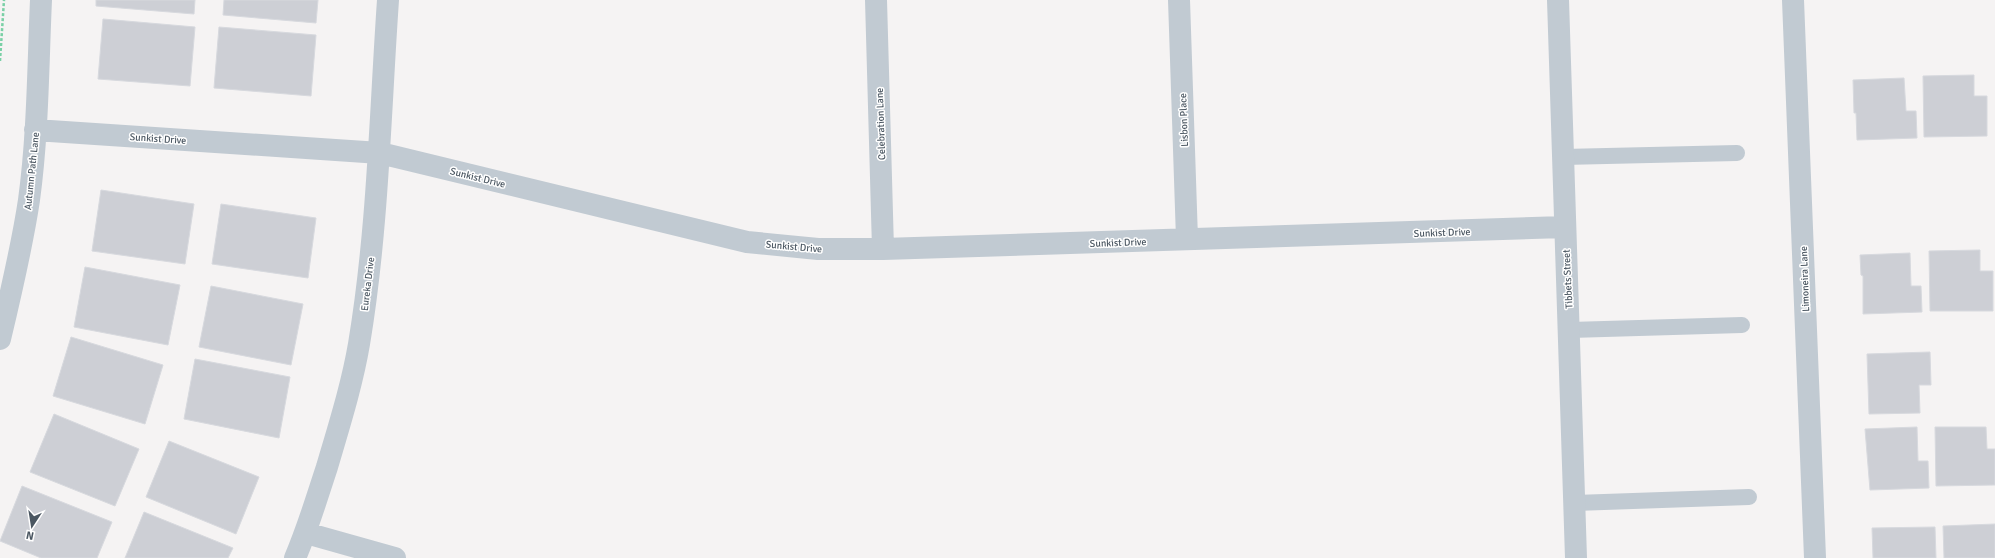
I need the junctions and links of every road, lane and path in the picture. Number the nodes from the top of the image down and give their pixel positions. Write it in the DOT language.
graph roads {
  1 [pos="4,0"];
  2 [pos="41,0"];
  3 [pos="388,0"];
  4 [pos="876,0"];
  5 [pos="1179,0"];
  6 [pos="1558,0"];
  7 [pos="1793,0"];
  8 [pos="0,61"];
  9 [pos="35,130"];
  10 [pos="380,153"];
  11 [pos="1737,153"];
  12 [pos="1563,157"];
  13 [pos="1564,227"];
  14 [pos="1187,240"];
  15 [pos="883,249"];
  16 [pos="1742,325"];
  17 [pos="1570,330"];
  18 [pos="0,339"];
  19 [pos="1749,497"];
  20 [pos="1575,503"];
  21 [pos="306,533"];
  22 [pos="295,558"];
  23 [pos="395,558"];
  24 [pos="1576,558"];
  25 [pos="1815,558"];
  1 -- 8 [label="path"];
  2 -- 9 [label="street, Autumn Path Lane"];
  3 -- 10 [label="street, Eureka Drive"];
  4 -- 15 [label="street, Celebration Lane"];
  5 -- 14 [label="street, Lisbon Place"];
  6 -- 12 [label="street, Tibbets Street"];
  7 -- 25 [label="street, Limoneira Lane"];
  9 -- 10 [label="street, Sunkist Drive"];
  9 -- 18 [label="street, Autumn Path Lane"];
  10 -- 15 [label="street, Sunkist Drive"];
  10 -- 21 [label="street, Eureka Drive"];
  11 -- 12 [label="lane"];
  12 -- 13 [label="street, Tibbets Street"];
  13 -- 14 [label="street, Sunkist Drive"];
  13 -- 17 [label="street, Tibbets Street"];
  14 -- 15 [label="street, Sunkist Drive"];
  16 -- 17 [label="lane"];
  17 -- 20 [label="street, Tibbets Street"];
  19 -- 20 [label="lane"];
  20 -- 24 [label="street, Tibbets Street"];
  21 -- 22 [label="street, Eureka Drive"];
  21 -- 23 [label="street"];
}
